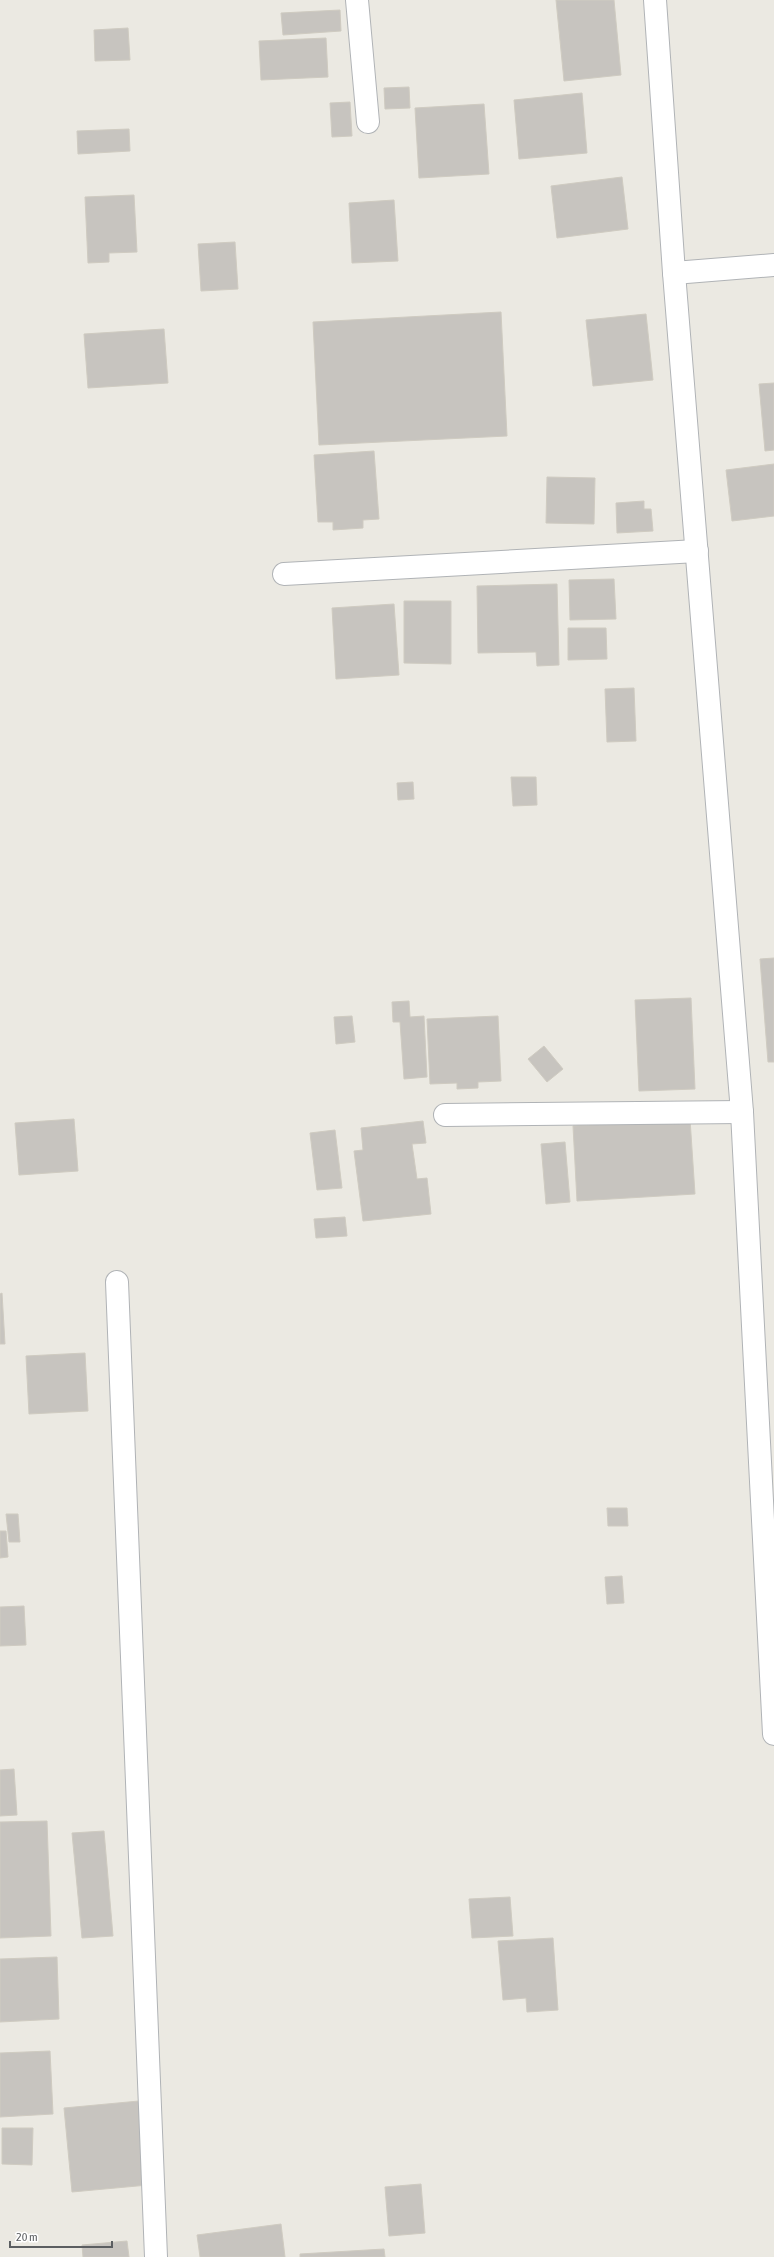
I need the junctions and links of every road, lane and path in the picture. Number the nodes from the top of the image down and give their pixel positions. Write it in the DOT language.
graph roads {
  1 [pos="358,0"];
  2 [pos="655,0"];
  3 [pos="368,122"];
  4 [pos="774,265"];
  5 [pos="674,273"];
  6 [pos="697,551"];
  7 [pos="284,574"];
  8 [pos="742,1112"];
  9 [pos="445,1115"];
  10 [pos="117,1282"];
  11 [pos="774,1734"];
  12 [pos="156,2257"];
  1 -- 3 [label="street"];
  2 -- 5 [label="street"];
  4 -- 5 [label="street"];
  5 -- 6 [label="street"];
  6 -- 7 [label="street"];
  6 -- 8 [label="street"];
  8 -- 9 [label="street"];
  8 -- 11 [label="street"];
  10 -- 12 [label="street"];
}
